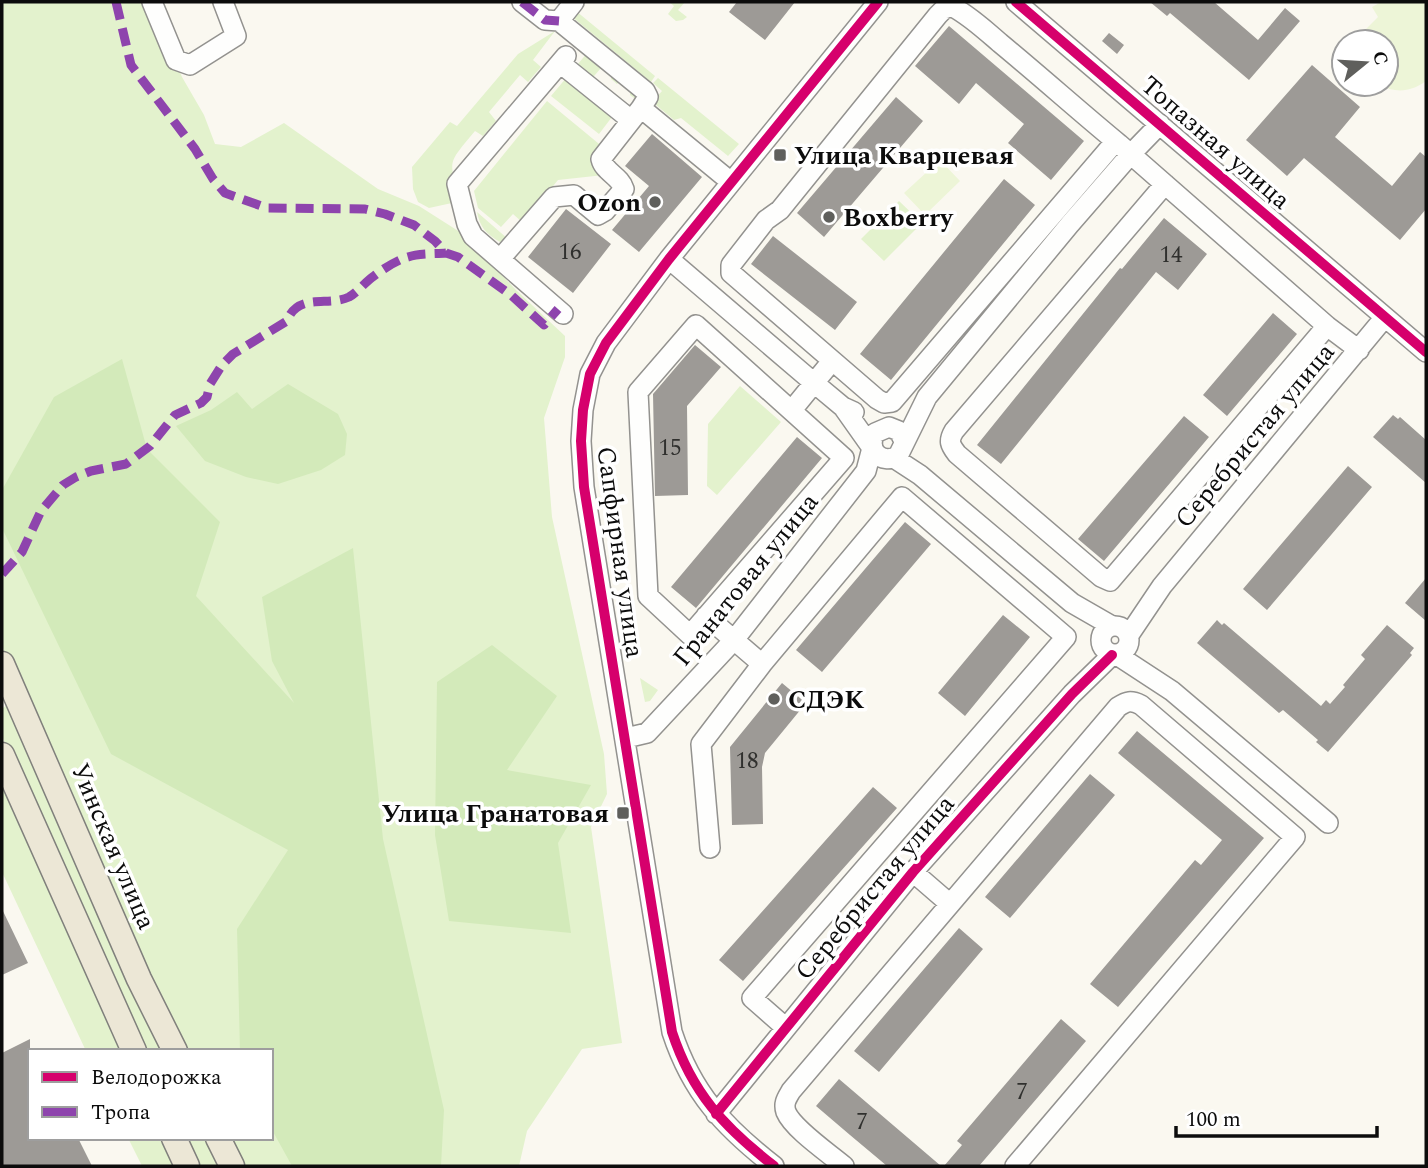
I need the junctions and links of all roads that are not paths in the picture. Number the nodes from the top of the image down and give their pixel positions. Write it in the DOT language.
graph roads {
  1 [pos="152,2"];
  2 [pos="223,2"];
  3 [pos="522,2"];
  4 [pos="574,2"];
  5 [pos="878,2"];
  6 [pos="1016,2"];
  7 [pos="559,21"];
  8 [pos="636,114"];
  9 [pos="1160,124"];
  10 [pos="1123,148"];
  11 [pos="731,182"];
  12 [pos="1165,184"];
  13 [pos="500,259"];
  14 [pos="669,259"];
  15 [pos="563,314"];
  16 [pos="1385,317"];
  17 [pos="1327,326"];
  18 [pos="1359,350"];
  19 [pos="1426,352"];
  20 [pos="831,360"];
  21 [pos="813,382"];
  22 [pos="928,397"];
  23 [pos="843,407"];
  24 [pos="792,410"];
  25 [pos="887,427"];
  26 [pos="872,448"];
  27 [pos="898,451"];
  28 [pos="866,471"];
  29 [pos="706,616"];
  30 [pos="734,640"];
  31 [pos="1115,640"];
  32 [pos="2,664"];
  33 [pos="762,664"];
  34 [pos="2,684"];
  35 [pos="2,693"];
  36 [pos="626,738"];
  37 [pos="2,755"];
  38 [pos="1295,837"];
  39 [pos="710,848"];
  40 [pos="913,872"];
  41 [pos="950,904"];
  42 [pos="785,1027"];
  43 [pos="133,1049"];
  44 [pos="174,1049"];
  45 [pos="716,1114"];
  46 [pos="175,1140"];
  47 [pos="219,1140"];
  48 [pos="187,1166"];
  49 [pos="232,1166"];
  50 [pos="774,1166"];
  51 [pos="844,1166"];
  52 [pos="1015,1166"];
  1 -- 2 [label="street"];
  3 -- 7 [label="street"];
  4 -- 7 [label="street"];
  5 -- 11 [label="street, Сапфирная улица"];
  6 -- 9 [label="street, Топазная улица"];
  7 -- 8 [label="street"];
  8 -- 11 [label="street"];
  8 -- 13 [label="street"];
  8 -- 13 [label="street"];
  9 -- 10 [label="street"];
  9 -- 16 [label="street, Топазная улица"];
  10 -- 12 [label="street"];
  10 -- 20 [label="street"];
  10 -- 20 [label="street"];
  10 -- 22 [label="street"];
  11 -- 14 [label="street, Сапфирная улица"];
  12 -- 17 [label="street"];
  12 -- 17 [label="street"];
  13 -- 15 [label="street"];
  14 -- 21 [label="street"];
  14 -- 36 [label="street, Сапфирная улица"];
  16 -- 18 [label="street, Серебристая улица"];
  16 -- 19 [label="street, Топазная улица"];
  17 -- 18 [label="street"];
  18 -- 31 [label="street, Серебристая улица"];
  20 -- 21 [label="street"];
  21 -- 23 [label="street"];
  21 -- 24 [label="street"];
  22 -- 25 [label="street"];
  22 -- 27 [label="street"];
  23 -- 25 [label="street"];
  23 -- 26 [label="street"];
  24 -- 29 [label="street"];
  24 -- 29 [label="street"];
  25 -- 26 [label="street"];
  25 -- 27 [label="street"];
  26 -- 27 [label="street"];
  26 -- 28 [label="street, Гранатовая улица"];
  27 -- 28 [label="street, Гранатовая улица"];
  27 -- 31 [label="street"];
  28 -- 30 [label="street, Гранатовая улица"];
  29 -- 30 [label="street"];
  30 -- 33 [label="street"];
  30 -- 36 [label="street, Гранатовая улица"];
  31 -- 38 [label="street"];
  31 -- 40 [label="street, Серебристая улица"];
  32 -- 44 [label="main road, Уинская улица"];
  33 -- 39 [label="street"];
  33 -- 42 [label="street"];
  34 -- 35 [label="main road"];
  36 -- 45 [label="street, Сапфирная улица"];
  37 -- 43 [label="main road"];
  38 -- 41 [label="street"];
  38 -- 52 [label="street"];
  40 -- 41 [label="street"];
  40 -- 42 [label="street, Серебристая улица"];
  41 -- 51 [label="street"];
  42 -- 45 [label="street, Серебристая улица"];
  45 -- 50 [label="street, Сапфирная улица"];
  46 -- 48 [label="main road"];
  47 -- 49 [label="main road"];
}
